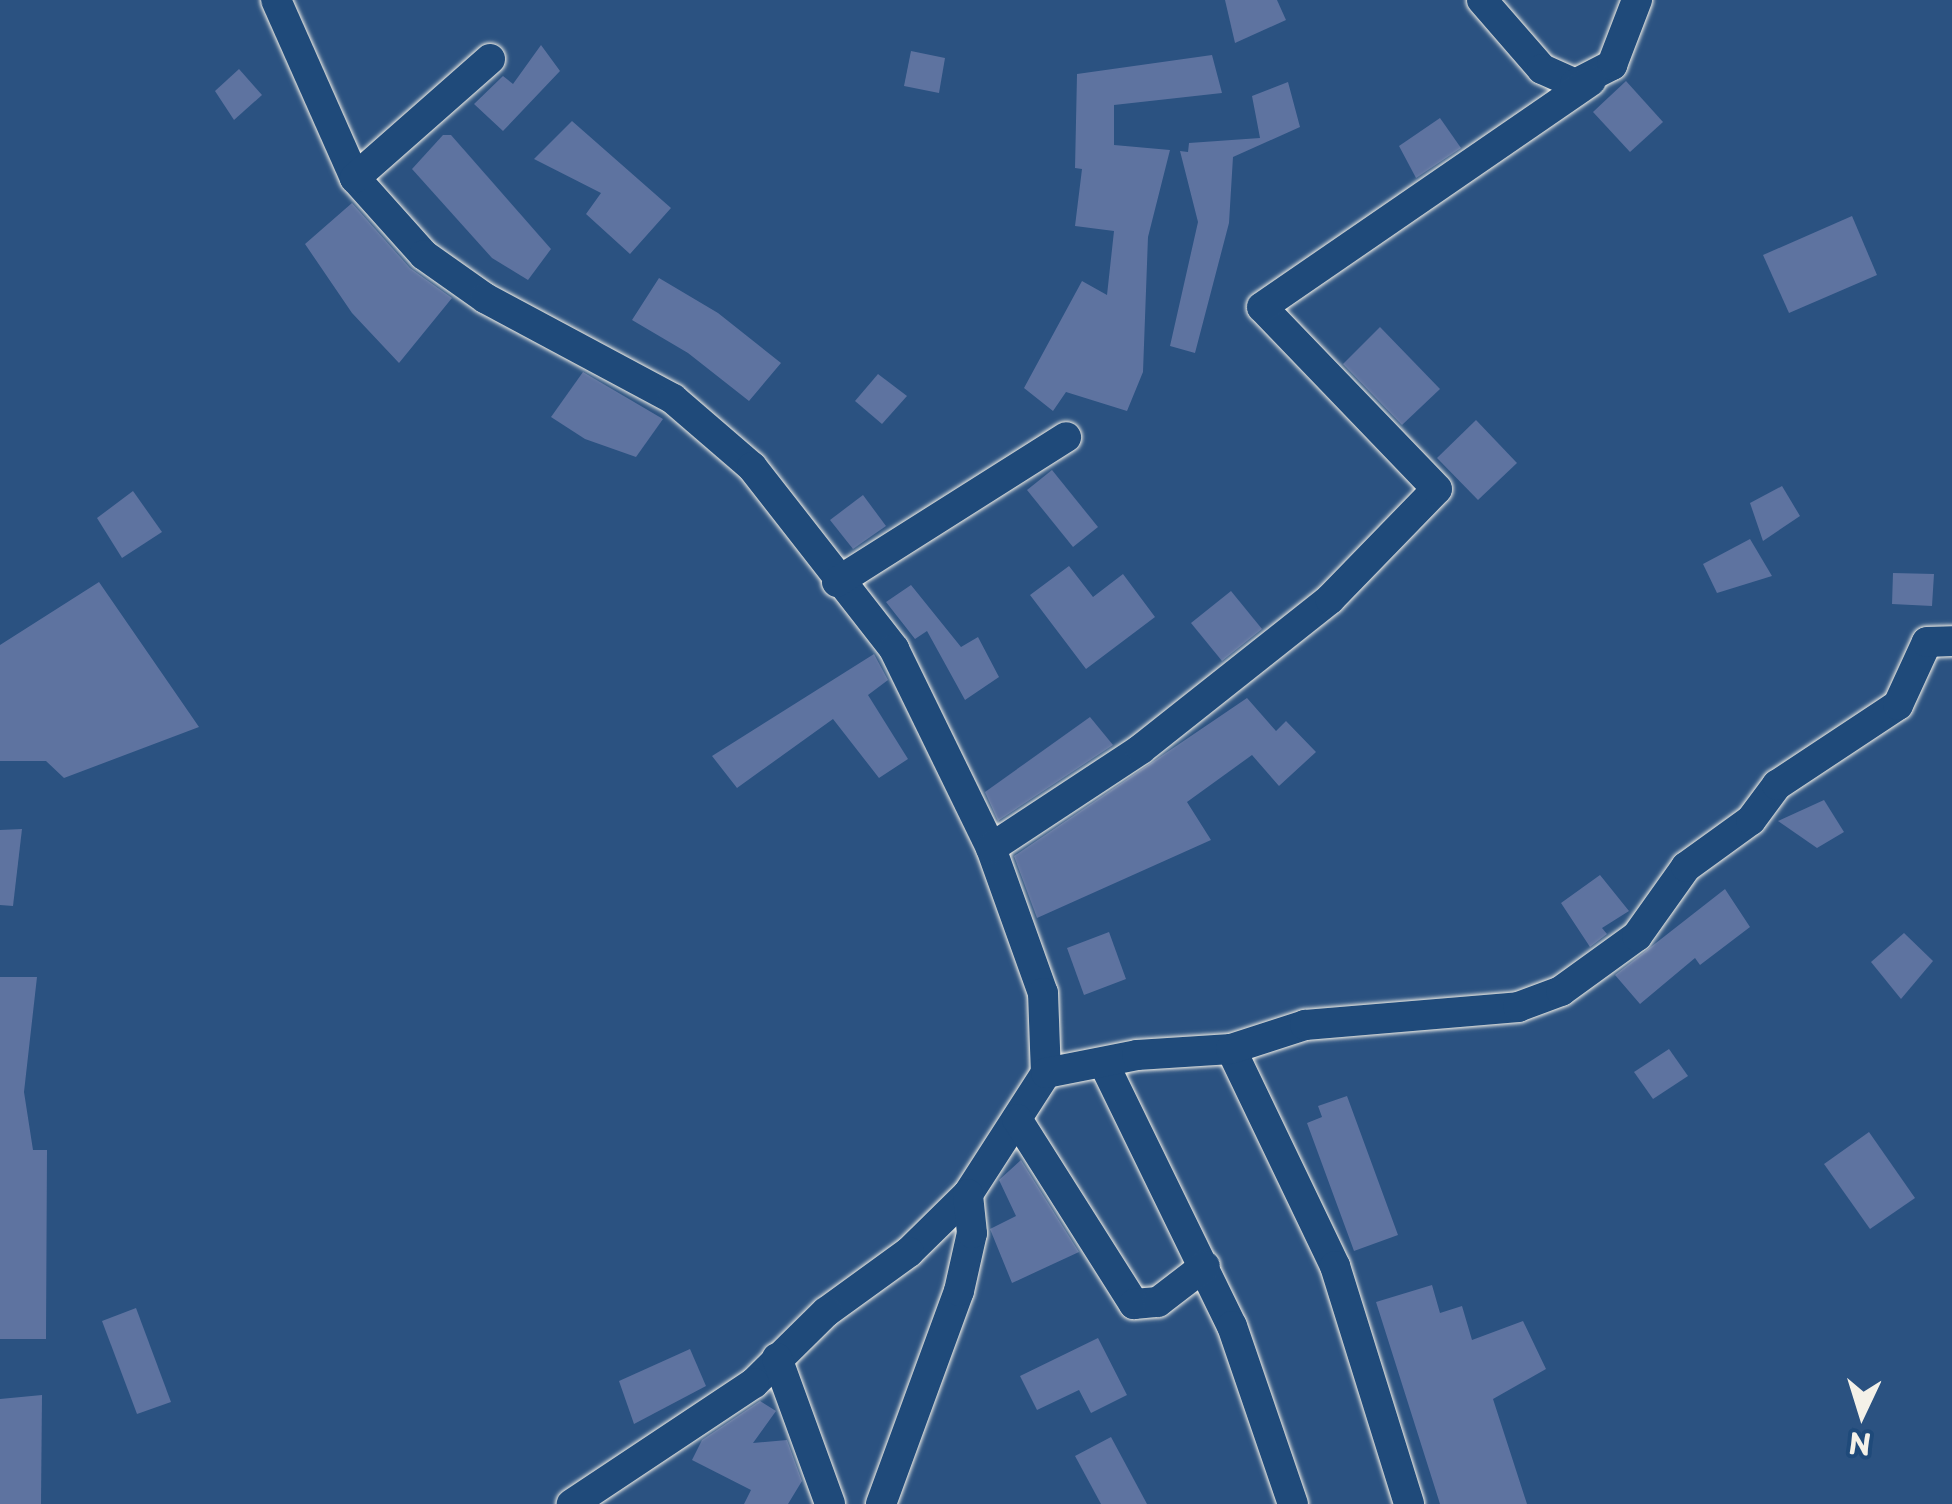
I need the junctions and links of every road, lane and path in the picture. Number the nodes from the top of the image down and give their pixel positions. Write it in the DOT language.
graph roads {
  1 [pos="1482,0"];
  2 [pos="1636,0"];
  3 [pos="283,4"];
  4 [pos="490,59"];
  5 [pos="1591,81"];
  6 [pos="355,178"];
  7 [pos="1066,437"];
  8 [pos="837,582"];
  9 [pos="1952,641"];
  10 [pos="992,848"];
  11 [pos="1231,1049"];
  12 [pos="1105,1066"];
  13 [pos="1046,1073"];
  14 [pos="1017,1119"];
  15 [pos="968,1194"];
  16 [pos="1205,1266"];
  17 [pos="778,1358"];
  18 [pos="572,1504"];
  19 [pos="830,1504"];
  20 [pos="881,1504"];
  21 [pos="1293,1504"];
  22 [pos="1409,1504"];
  1 -- 5 [label="street"];
  2 -- 5 [label="street"];
  3 -- 6 [label="street"];
  4 -- 6 [label="street"];
  5 -- 10 [label="street"];
  6 -- 8 [label="street"];
  7 -- 8 [label="street"];
  8 -- 10 [label="street"];
  9 -- 11 [label="street"];
  10 -- 13 [label="street"];
  11 -- 12 [label="street"];
  11 -- 22 [label="street"];
  12 -- 13 [label="street"];
  12 -- 16 [label="street"];
  13 -- 14 [label="street"];
  14 -- 15 [label="street"];
  14 -- 16 [label="street"];
  15 -- 17 [label="street"];
  15 -- 20 [label="street"];
  16 -- 21 [label="street"];
  17 -- 18 [label="street"];
  17 -- 19 [label="street"];
}
